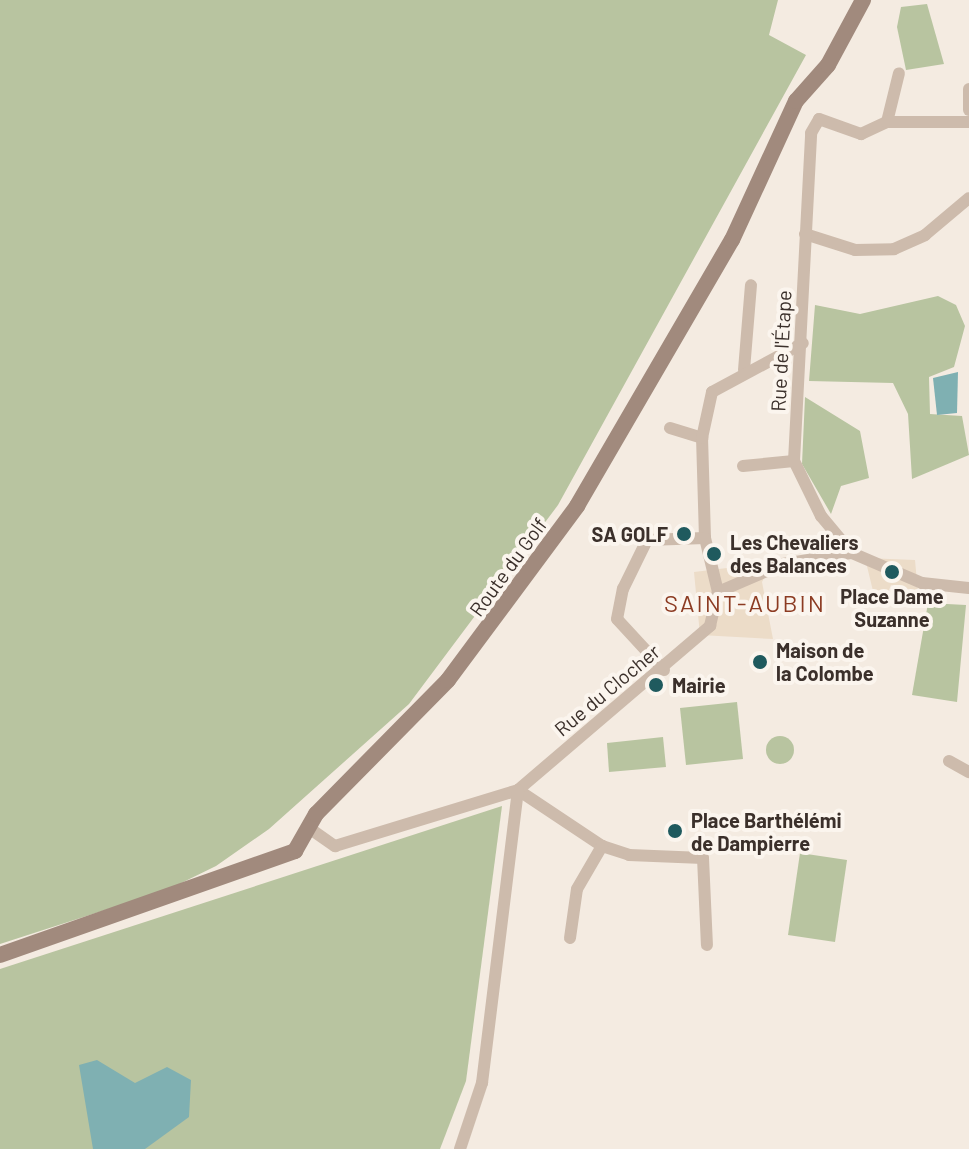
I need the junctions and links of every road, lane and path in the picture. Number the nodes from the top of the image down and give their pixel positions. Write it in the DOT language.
graph roads {
  1 [pos="864,1"];
  2 [pos="899,73"];
  3 [pos="969,89"];
  4 [pos="969,110"];
  5 [pos="788,117"];
  6 [pos="887,122"];
  7 [pos="969,122"];
  8 [pos="811,133"];
  9 [pos="968,201"];
  10 [pos="805,234"];
  11 [pos="751,285"];
  12 [pos="803,343"];
  13 [pos="744,370"];
  14 [pos="670,428"];
  15 [pos="702,438"];
  16 [pos="794,461"];
  17 [pos="743,466"];
  18 [pos="705,538"];
  19 [pos="852,553"];
  20 [pos="969,588"];
  21 [pos="718,592"];
  22 [pos="664,670"];
  23 [pos="949,761"];
  24 [pos="969,772"];
  25 [pos="518,790"];
  26 [pos="309,828"];
  27 [pos="602,846"];
  28 [pos="570,938"];
  29 [pos="707,945"];
  30 [pos="0,955"];
  31 [pos="460,1149"];
  1 -- 5 [label="street, Route du Golf"];
  2 -- 6 [label="street"];
  3 -- 4 [label="street"];
  5 -- 8 [label="street"];
  5 -- 26 [label="street, Route du Golf"];
  6 -- 7 [label="street"];
  6 -- 8 [label="street"];
  8 -- 10 [label="street, Rue de l'Étape"];
  9 -- 10 [label="street"];
  10 -- 12 [label="street, Rue de l'Étape"];
  11 -- 13 [label="street"];
  12 -- 13 [label="street"];
  12 -- 16 [label="street, Rue de l'Étape"];
  13 -- 15 [label="street"];
  14 -- 15 [label="street"];
  15 -- 18 [label="street"];
  16 -- 17 [label="street"];
  16 -- 19 [label="street"];
  18 -- 21 [label="street"];
  18 -- 22 [label="street"];
  19 -- 20 [label="street"];
  19 -- 21 [label="street"];
  21 -- 22 [label="street, Rue du Clocher"];
  22 -- 25 [label="street, Rue du Clocher"];
  23 -- 24 [label="street"];
  25 -- 26 [label="street"];
  25 -- 27 [label="street"];
  25 -- 31 [label="street"];
  26 -- 30 [label="street, Route du Golf"];
  27 -- 28 [label="street"];
  27 -- 29 [label="street"];
}
